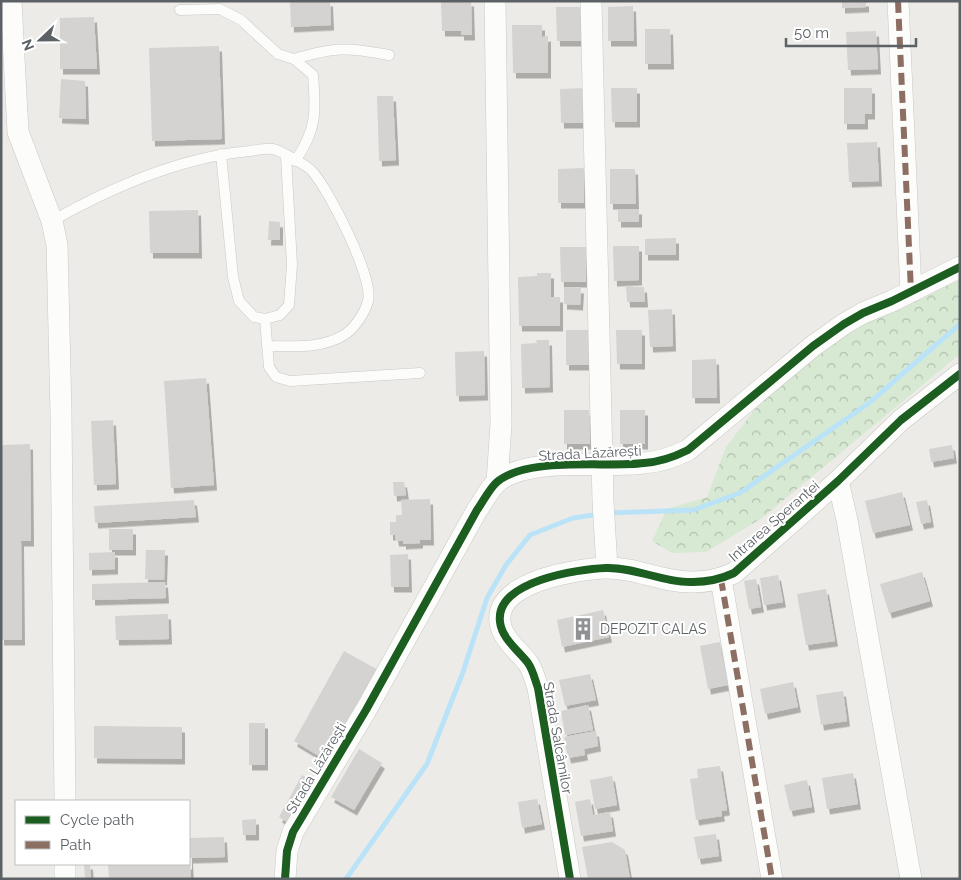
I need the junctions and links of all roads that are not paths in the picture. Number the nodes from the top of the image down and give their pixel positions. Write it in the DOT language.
graph roads {
  1 [pos="11,1"];
  2 [pos="495,1"];
  3 [pos="592,1"];
  4 [pos="898,1"];
  5 [pos="180,10"];
  6 [pos="389,55"];
  7 [pos="294,59"];
  8 [pos="221,154"];
  9 [pos="290,158"];
  10 [pos="52,221"];
  11 [pos="960,267"];
  12 [pos="911,292"];
  13 [pos="265,319"];
  14 [pos="267,346"];
  15 [pos="420,373"];
  16 [pos="960,374"];
  17 [pos="603,466"];
  18 [pos="838,481"];
  19 [pos="497,482"];
  20 [pos="608,568"];
  21 [pos="721,578"];
  22 [pos="65,800"];
  23 [pos="65,865"];
  24 [pos="65,879"];
  25 [pos="285,879"];
  26 [pos="570,879"];
  27 [pos="772,879"];
  28 [pos="911,879"];
  1 -- 10 [label="street"];
  2 -- 19 [label="street"];
  3 -- 17 [label="street"];
  4 -- 12 [label="street"];
  5 -- 7 [label="lane"];
  6 -- 7 [label="lane"];
  7 -- 9 [label="lane"];
  8 -- 9 [label="lane"];
  8 -- 10 [label="lane"];
  8 -- 13 [label="lane"];
  9 -- 13 [label="lane"];
  9 -- 14 [label="lane"];
  10 -- 22 [label="street"];
  11 -- 12 [label="street, Strada Lăzărești"];
  12 -- 17 [label="street, Strada Lăzărești"];
  13 -- 14 [label="lane"];
  14 -- 15 [label="lane"];
  16 -- 18 [label="street"];
  17 -- 19 [label="street, Strada Lăzărești"];
  17 -- 20 [label="street"];
  18 -- 21 [label="street, Intrarea Speranței"];
  18 -- 28 [label="street, Intrarea Speranței"];
  19 -- 25 [label="street, Strada Lăzărești"];
  20 -- 21 [label="street, Intrarea Speranței"];
  20 -- 26 [label="street, Strada Salcâmilor"];
  21 -- 27 [label="street, Intrarea Speranței"];
  23 -- 24 [label="street"];
}
